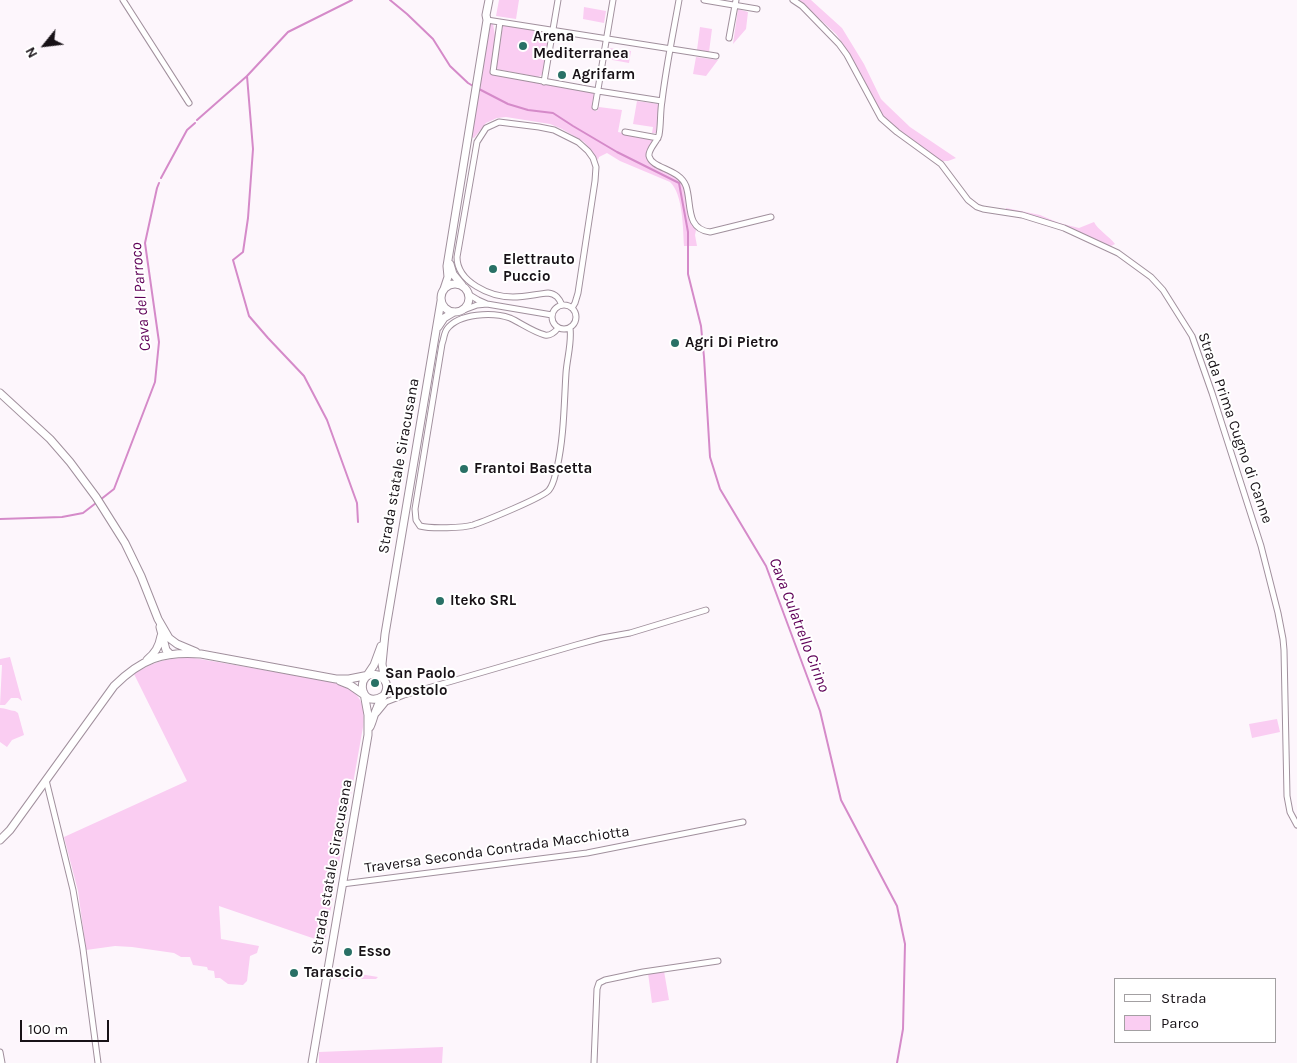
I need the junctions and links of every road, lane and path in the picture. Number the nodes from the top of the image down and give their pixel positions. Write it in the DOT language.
graph roads {
  1 [pos="123,0"];
  2 [pos="489,0"];
  3 [pos="493,0"];
  4 [pos="558,0"];
  5 [pos="612,0"];
  6 [pos="679,0"];
  7 [pos="704,0"];
  8 [pos="793,0"];
  9 [pos="735,3"];
  10 [pos="757,9"];
  11 [pos="487,20"];
  12 [pos="500,22"];
  13 [pos="553,30"];
  14 [pos="606,38"];
  15 [pos="729,38"];
  16 [pos="671,48"];
  17 [pos="716,56"];
  18 [pos="544,82"];
  19 [pos="598,91"];
  20 [pos="662,101"];
  21 [pos="189,103"];
  22 [pos="595,107"];
  23 [pos="626,132"];
  24 [pos="658,138"];
  25 [pos="771,217"];
  26 [pos="449,257"];
  27 [pos="463,286"];
  28 [pos="444,288"];
  29 [pos="468,294"];
  30 [pos="441,301"];
  31 [pos="488,304"];
  32 [pos="562,305"];
  33 [pos="572,308"];
  34 [pos="457,311"];
  35 [pos="552,315"];
  36 [pos="558,328"];
  37 [pos="570,328"];
  38 [pos="436,332"];
  39 [pos="0,393"];
  40 [pos="706,610"];
  41 [pos="385,634"];
  42 [pos="165,637"];
  43 [pos="170,654"];
  44 [pos="201,654"];
  45 [pos="145,662"];
  46 [pos="367,676"];
  47 [pos="336,679"];
  48 [pos="386,683"];
  49 [pos="365,695"];
  50 [pos="404,695"];
  51 [pos="381,699"];
  52 [pos="368,735"];
  53 [pos="46,780"];
  54 [pos="743,822"];
  55 [pos="1297,825"];
  56 [pos="0,840"];
  57 [pos="342,884"];
  58 [pos="718,961"];
  59 [pos="0,1052"];
  60 [pos="2,1063"];
  61 [pos="98,1063"];
  62 [pos="312,1063"];
  63 [pos="594,1063"];
  1 -- 21 [label="street"];
  2 -- 11 [label="main road"];
  3 -- 11 [label="main road"];
  4 -- 13 [label="street"];
  5 -- 14 [label="street"];
  6 -- 16 [label="street"];
  7 -- 9 [label="street"];
  8 -- 55 [label="street, Strada Prima Cugno di Canne"];
  9 -- 10 [label="street"];
  9 -- 15 [label="street"];
  11 -- 12 [label="street"];
  11 -- 26 [label="main road"];
  12 -- 13 [label="street"];
  12 -- 18 [label="street"];
  13 -- 14 [label="street"];
  13 -- 18 [label="street"];
  14 -- 16 [label="street"];
  14 -- 19 [label="street"];
  16 -- 17 [label="street"];
  16 -- 20 [label="street"];
  18 -- 19 [label="street"];
  19 -- 20 [label="street"];
  19 -- 22 [label="street"];
  20 -- 24 [label="street"];
  23 -- 24 [label="street"];
  24 -- 25 [label="street"];
  26 -- 27 [label="main road"];
  26 -- 28 [label="main road"];
  27 -- 28 [label="main road"];
  27 -- 29 [label="main road"];
  28 -- 30 [label="main road"];
  29 -- 31 [label="street"];
  29 -- 34 [label="main road"];
  30 -- 34 [label="main road"];
  30 -- 38 [label="main road, Strada statale Siracusana"];
  31 -- 34 [label="street"];
  31 -- 35 [label="street"];
  32 -- 33 [label="street"];
  32 -- 33 [label="street"];
  32 -- 35 [label="street"];
  33 -- 37 [label="street"];
  34 -- 38 [label="main road"];
  35 -- 36 [label="street"];
  36 -- 37 [label="street"];
  36 -- 37 [label="street"];
  38 -- 41 [label="main road, Strada statale Siracusana"];
  39 -- 42 [label="main road"];
  40 -- 50 [label="street"];
  41 -- 46 [label="main road"];
  41 -- 48 [label="main road"];
  42 -- 43 [label="main road"];
  42 -- 44 [label="main road"];
  42 -- 45 [label="main road"];
  43 -- 44 [label="main road"];
  43 -- 45 [label="main road"];
  44 -- 47 [label="main road"];
  45 -- 53 [label="main road"];
  46 -- 47 [label="main road"];
  46 -- 48 [label="main road"];
  46 -- 49 [label="main road"];
  47 -- 49 [label="main road"];
  48 -- 50 [label="street"];
  48 -- 51 [label="main road"];
  49 -- 51 [label="main road"];
  49 -- 52 [label="main road"];
  50 -- 51 [label="street"];
  51 -- 52 [label="main road"];
  52 -- 57 [label="main road, Strada statale Siracusana"];
  53 -- 56 [label="main road"];
  53 -- 61 [label="street"];
  54 -- 57 [label="street, Traversa Seconda Contrada Macchiotta"];
  57 -- 62 [label="main road, Strada statale Siracusana"];
  58 -- 63 [label="street"];
  59 -- 60 [label="street"];
}
